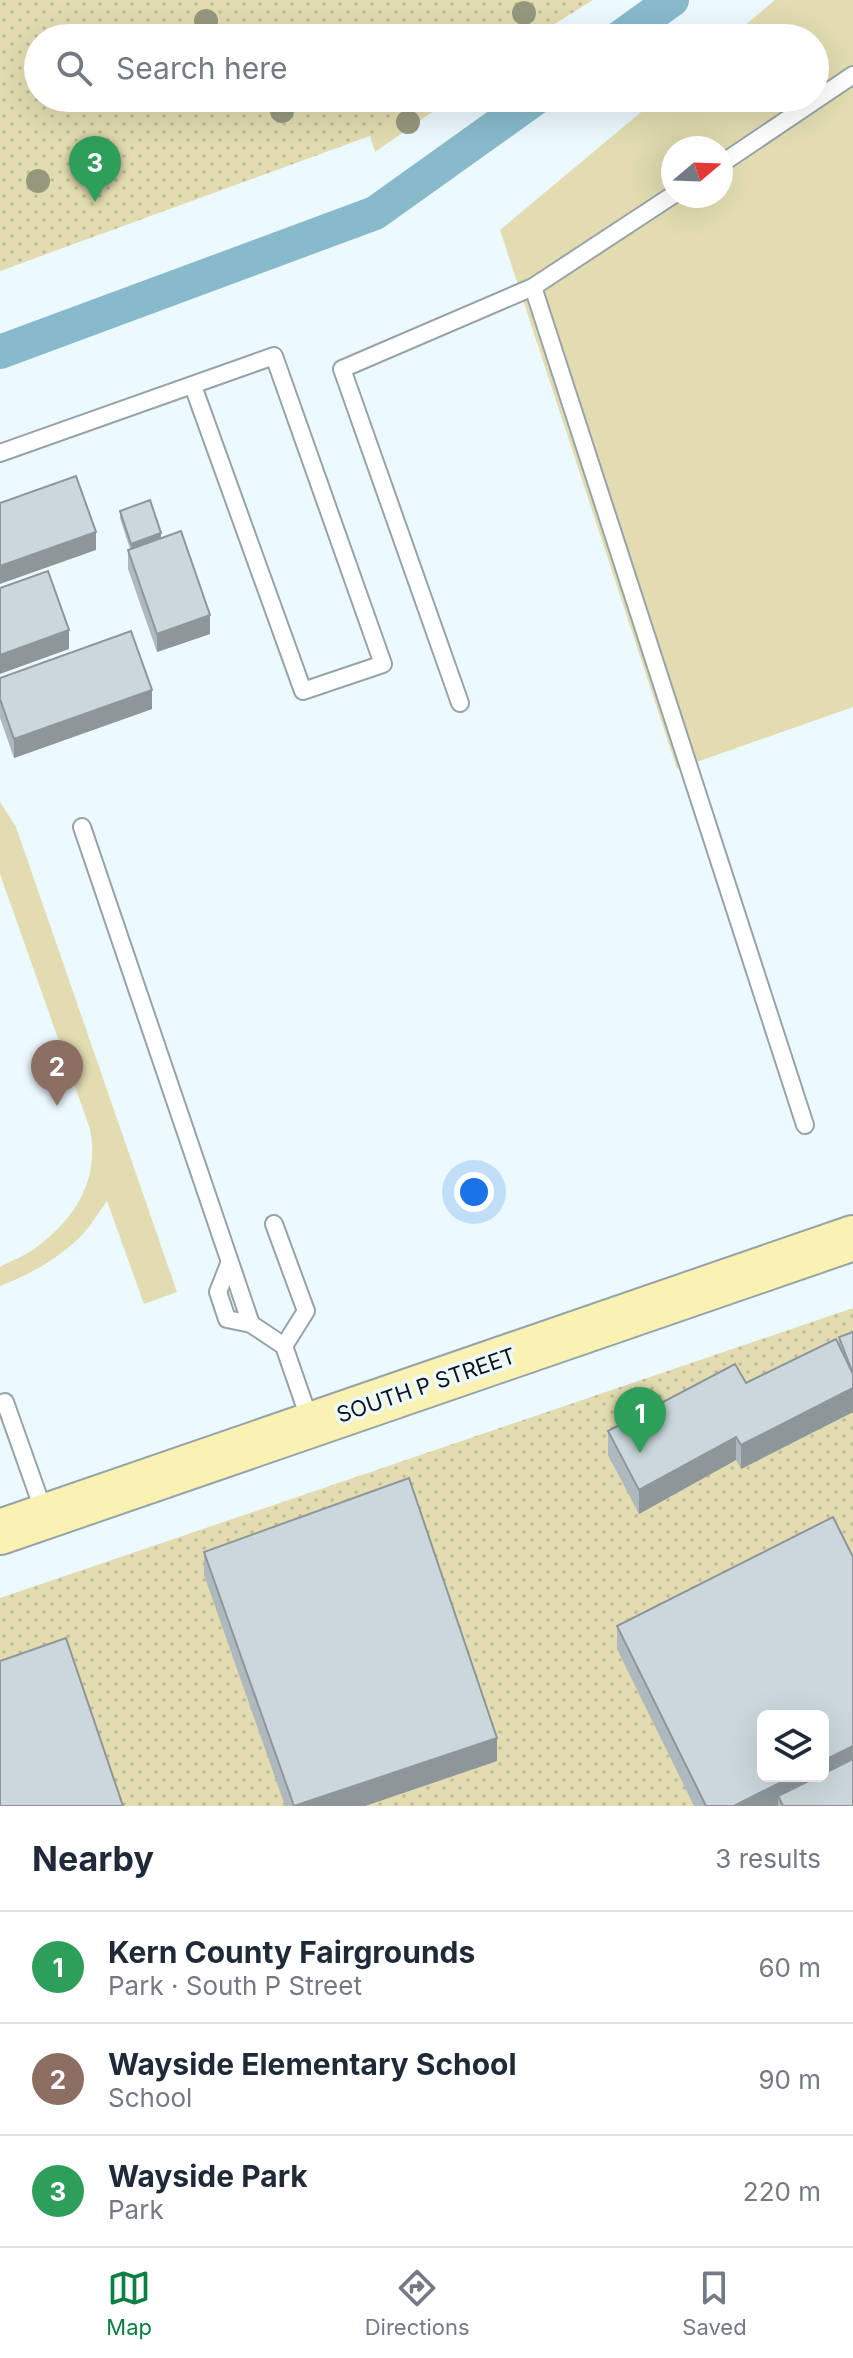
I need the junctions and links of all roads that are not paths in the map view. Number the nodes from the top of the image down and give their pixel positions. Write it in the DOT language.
graph roads {
  1 [pos="853,75"];
  2 [pos="829,91"];
  3 [pos="798,112"];
  4 [pos="733,156"];
  5 [pos="661,203"];
  6 [pos="533,287"];
  7 [pos="193,386"];
  8 [pos="0,453"];
  9 [pos="460,703"];
  10 [pos="82,827"];
  11 [pos="805,1125"];
  12 [pos="274,1224"];
  13 [pos="853,1238"];
  14 [pos="284,1346"];
  15 [pos="0,1404"];
  16 [pos="311,1424"];
  17 [pos="45,1517"];
  18 [pos="0,1532"];
  1 -- 2 [label="lane"];
  3 -- 4 [label="lane"];
  5 -- 6 [label="lane"];
  6 -- 9 [label="lane"];
  6 -- 11 [label="lane"];
  7 -- 7 [label="lane"];
  7 -- 8 [label="lane"];
  10 -- 14 [label="lane"];
  12 -- 14 [label="lane"];
  13 -- 16 [label="street, SOUTH P STREET"];
  14 -- 16 [label="lane"];
  15 -- 17 [label="lane"];
  16 -- 17 [label="street, SOUTH P STREET"];
  17 -- 18 [label="street, SOUTH P STREET"];
}
